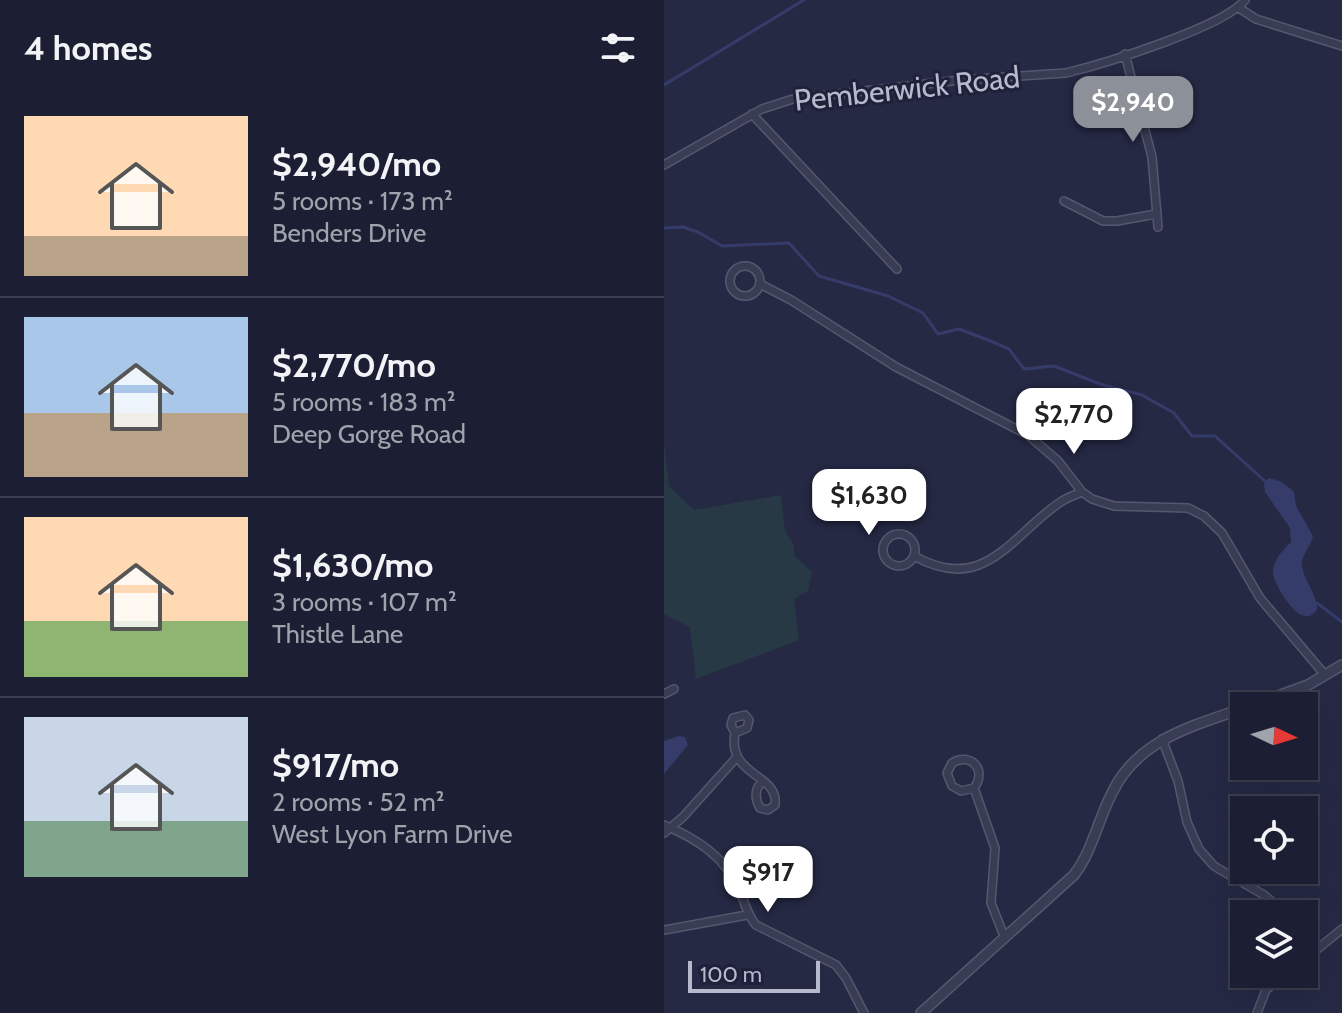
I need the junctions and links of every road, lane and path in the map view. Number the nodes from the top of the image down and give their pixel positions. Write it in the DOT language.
graph roads {
  1 [pos="1245,0"];
  2 [pos="1239,8"];
  3 [pos="1342,46"];
  4 [pos="1125,54"];
  5 [pos="752,114"];
  6 [pos="664,165"];
  7 [pos="1064,201"];
  8 [pos="1156,214"];
  9 [pos="1158,227"];
  10 [pos="897,269"];
  11 [pos="760,284"];
  12 [pos="1082,492"];
  13 [pos="914,556"];
  14 [pos="1342,665"];
  15 [pos="1325,675"];
  16 [pos="674,689"];
  17 [pos="1291,692"];
  18 [pos="664,694"];
  19 [pos="1230,713"];
  20 [pos="735,733"];
  21 [pos="1162,739"];
  22 [pos="736,758"];
  23 [pos="762,782"];
  24 [pos="974,788"];
  25 [pos="666,829"];
  26 [pos="1270,900"];
  27 [pos="747,915"];
  28 [pos="1342,929"];
  29 [pos="664,930"];
  30 [pos="1004,936"];
  31 [pos="1318,947"];
  32 [pos="1268,988"];
  33 [pos="928,1011"];
  34 [pos="864,1013"];
  35 [pos="1257,1013"];
  1 -- 2 [label="street, Pemberwick Road"];
  2 -- 3 [label="street"];
  2 -- 4 [label="street, Pemberwick Road"];
  4 -- 5 [label="street, Pemberwick Road"];
  4 -- 8 [label="street"];
  5 -- 6 [label="street, Pemberwick Road"];
  5 -- 10 [label="street"];
  7 -- 8 [label="street"];
  8 -- 9 [label="street"];
  11 -- 11 [label="street"];
  11 -- 12 [label="street"];
  12 -- 13 [label="street"];
  12 -- 15 [label="street"];
  13 -- 13 [label="street"];
  14 -- 15 [label="street"];
  15 -- 17 [label="street"];
  16 -- 18 [label="street"];
  19 -- 21 [label="street"];
  20 -- 22 [label="street"];
  21 -- 26 [label="street"];
  21 -- 30 [label="street"];
  22 -- 23 [label="street"];
  22 -- 25 [label="street"];
  24 -- 24 [label="street"];
  24 -- 30 [label="street"];
  25 -- 27 [label="street"];
  27 -- 29 [label="street"];
  27 -- 34 [label="street"];
  28 -- 31 [label="street"];
  30 -- 33 [label="street"];
  32 -- 35 [label="street"];
}
